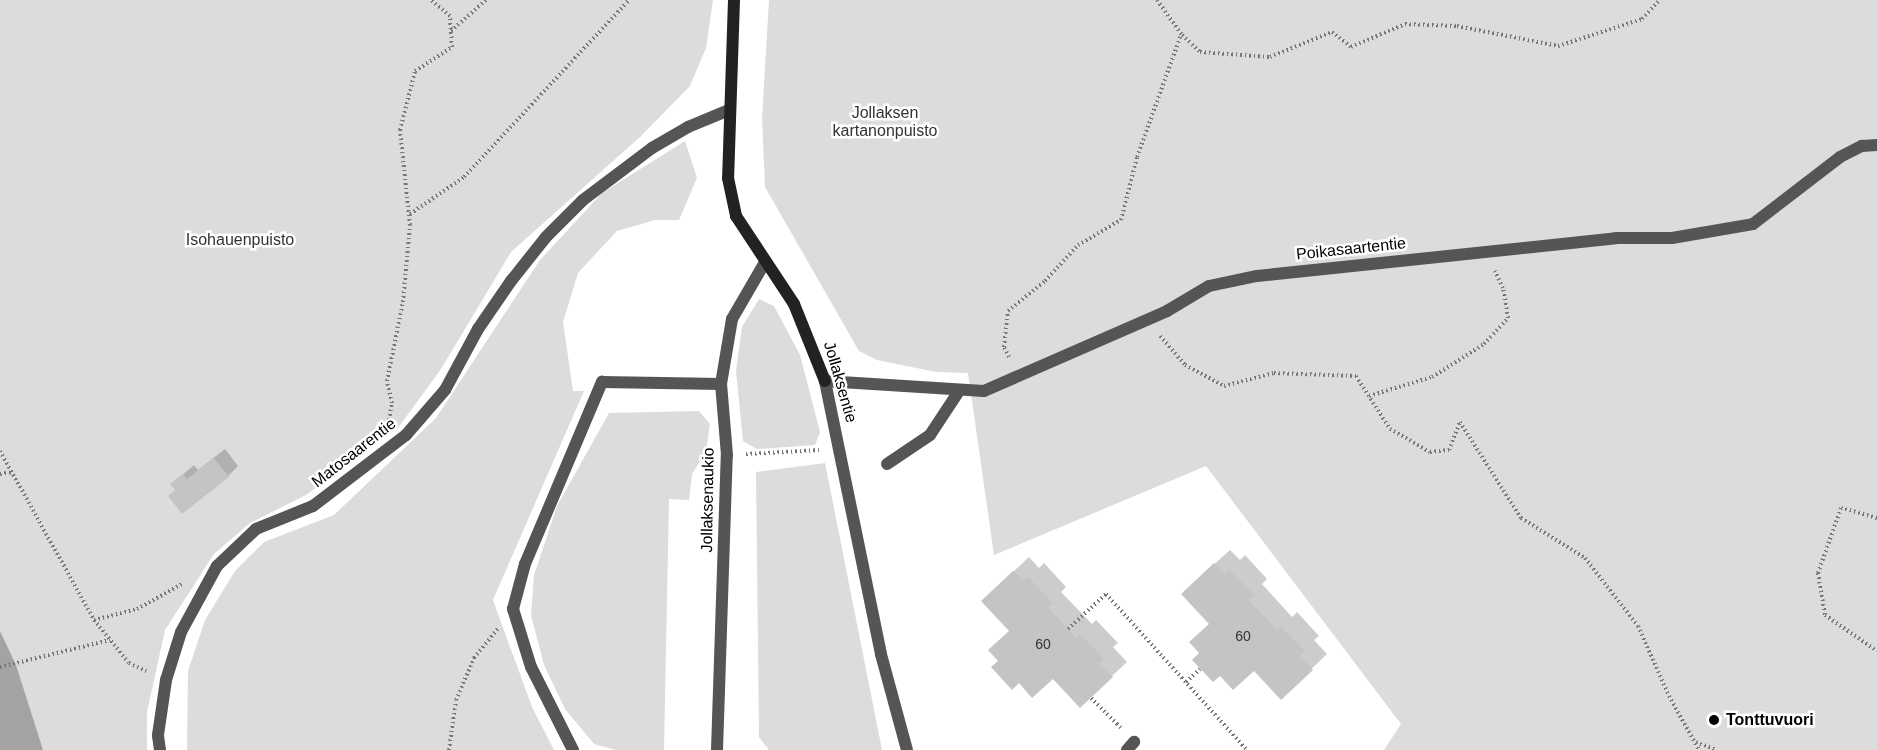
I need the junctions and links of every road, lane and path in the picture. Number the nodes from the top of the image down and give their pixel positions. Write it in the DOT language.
graph roads {
  1 [pos="431,0"];
  2 [pos="486,0"];
  3 [pos="629,0"];
  4 [pos="734,0"];
  5 [pos="1157,0"];
  6 [pos="1660,0"];
  7 [pos="451,31"];
  8 [pos="1182,35"];
  9 [pos="729,110"];
  10 [pos="1877,145"];
  11 [pos="409,214"];
  12 [pos="1485,252"];
  13 [pos="765,262"];
  14 [pos="1146,320"];
  15 [pos="1018,377"];
  16 [pos="825,381"];
  17 [pos="721,384"];
  18 [pos="959,391"];
  19 [pos="1369,396"];
  20 [pos="825,449"];
  21 [pos="0,451"];
  22 [pos="382,455"];
  23 [pos="727,455"];
  24 [pos="887,464"];
  25 [pos="12,472"];
  26 [pos="0,474"];
  27 [pos="1877,518"];
  28 [pos="217,566"];
  29 [pos="513,609"];
  30 [pos="94,620"];
  31 [pos="1068,629"];
  32 [pos="110,640"];
  33 [pos="1877,651"];
  34 [pos="0,667"];
  35 [pos="1200,669"];
  36 [pos="166,680"];
  37 [pos="1186,682"];
  38 [pos="1091,698"];
  39 [pos="1696,742"];
  40 [pos="1130,746"];
  41 [pos="160,750"];
  42 [pos="449,750"];
  43 [pos="573,750"];
  44 [pos="717,750"];
  45 [pos="907,750"];
  46 [pos="1247,750"];
  47 [pos="1699,750"];
  48 [pos="1717,750"];
  1 -- 7 [label="path"];
  2 -- 7 [label="path"];
  3 -- 11 [label="path"];
  4 -- 9 [label="street, Jollaksentie"];
  5 -- 8 [label="path"];
  6 -- 8 [label="path"];
  7 -- 11 [label="path"];
  8 -- 15 [label="path"];
  9 -- 13 [label="street, Jollaksentie"];
  9 -- 22 [label="street, Matosaarentie"];
  10 -- 12 [label="street, Poikasaartentie"];
  11 -- 22 [label="path"];
  12 -- 14 [label="street, Poikasaartentie"];
  12 -- 19 [label="path"];
  13 -- 16 [label="street, Jollaksentie"];
  13 -- 17 [label="street, Jollaksenaukio"];
  14 -- 15 [label="street, Poikasaartentie"];
  14 -- 19 [label="path"];
  15 -- 18 [label="street, Poikasaartentie"];
  16 -- 18 [label="street, Poikasaartentie"];
  16 -- 45 [label="street, Jollaksentie"];
  17 -- 23 [label="street, Jollaksenaukio"];
  17 -- 29 [label="street"];
  18 -- 24 [label="street"];
  19 -- 39 [label="path"];
  20 -- 23 [label="path"];
  21 -- 25 [label="path"];
  22 -- 28 [label="street, Matosaarentie"];
  23 -- 44 [label="street, Jollaksenaukio"];
  25 -- 26 [label="path"];
  25 -- 30 [label="path"];
  27 -- 33 [label="path"];
  28 -- 30 [label="path"];
  28 -- 36 [label="street, Matosaarentie"];
  29 -- 42 [label="path"];
  29 -- 43 [label="street"];
  30 -- 32 [label="path"];
  31 -- 37 [label="path"];
  32 -- 34 [label="path"];
  32 -- 36 [label="path"];
  35 -- 37 [label="path"];
  36 -- 41 [label="street, Matosaarentie"];
  37 -- 46 [label="path"];
  38 -- 40 [label="path"];
  39 -- 47 [label="path"];
  39 -- 48 [label="path"];
}
